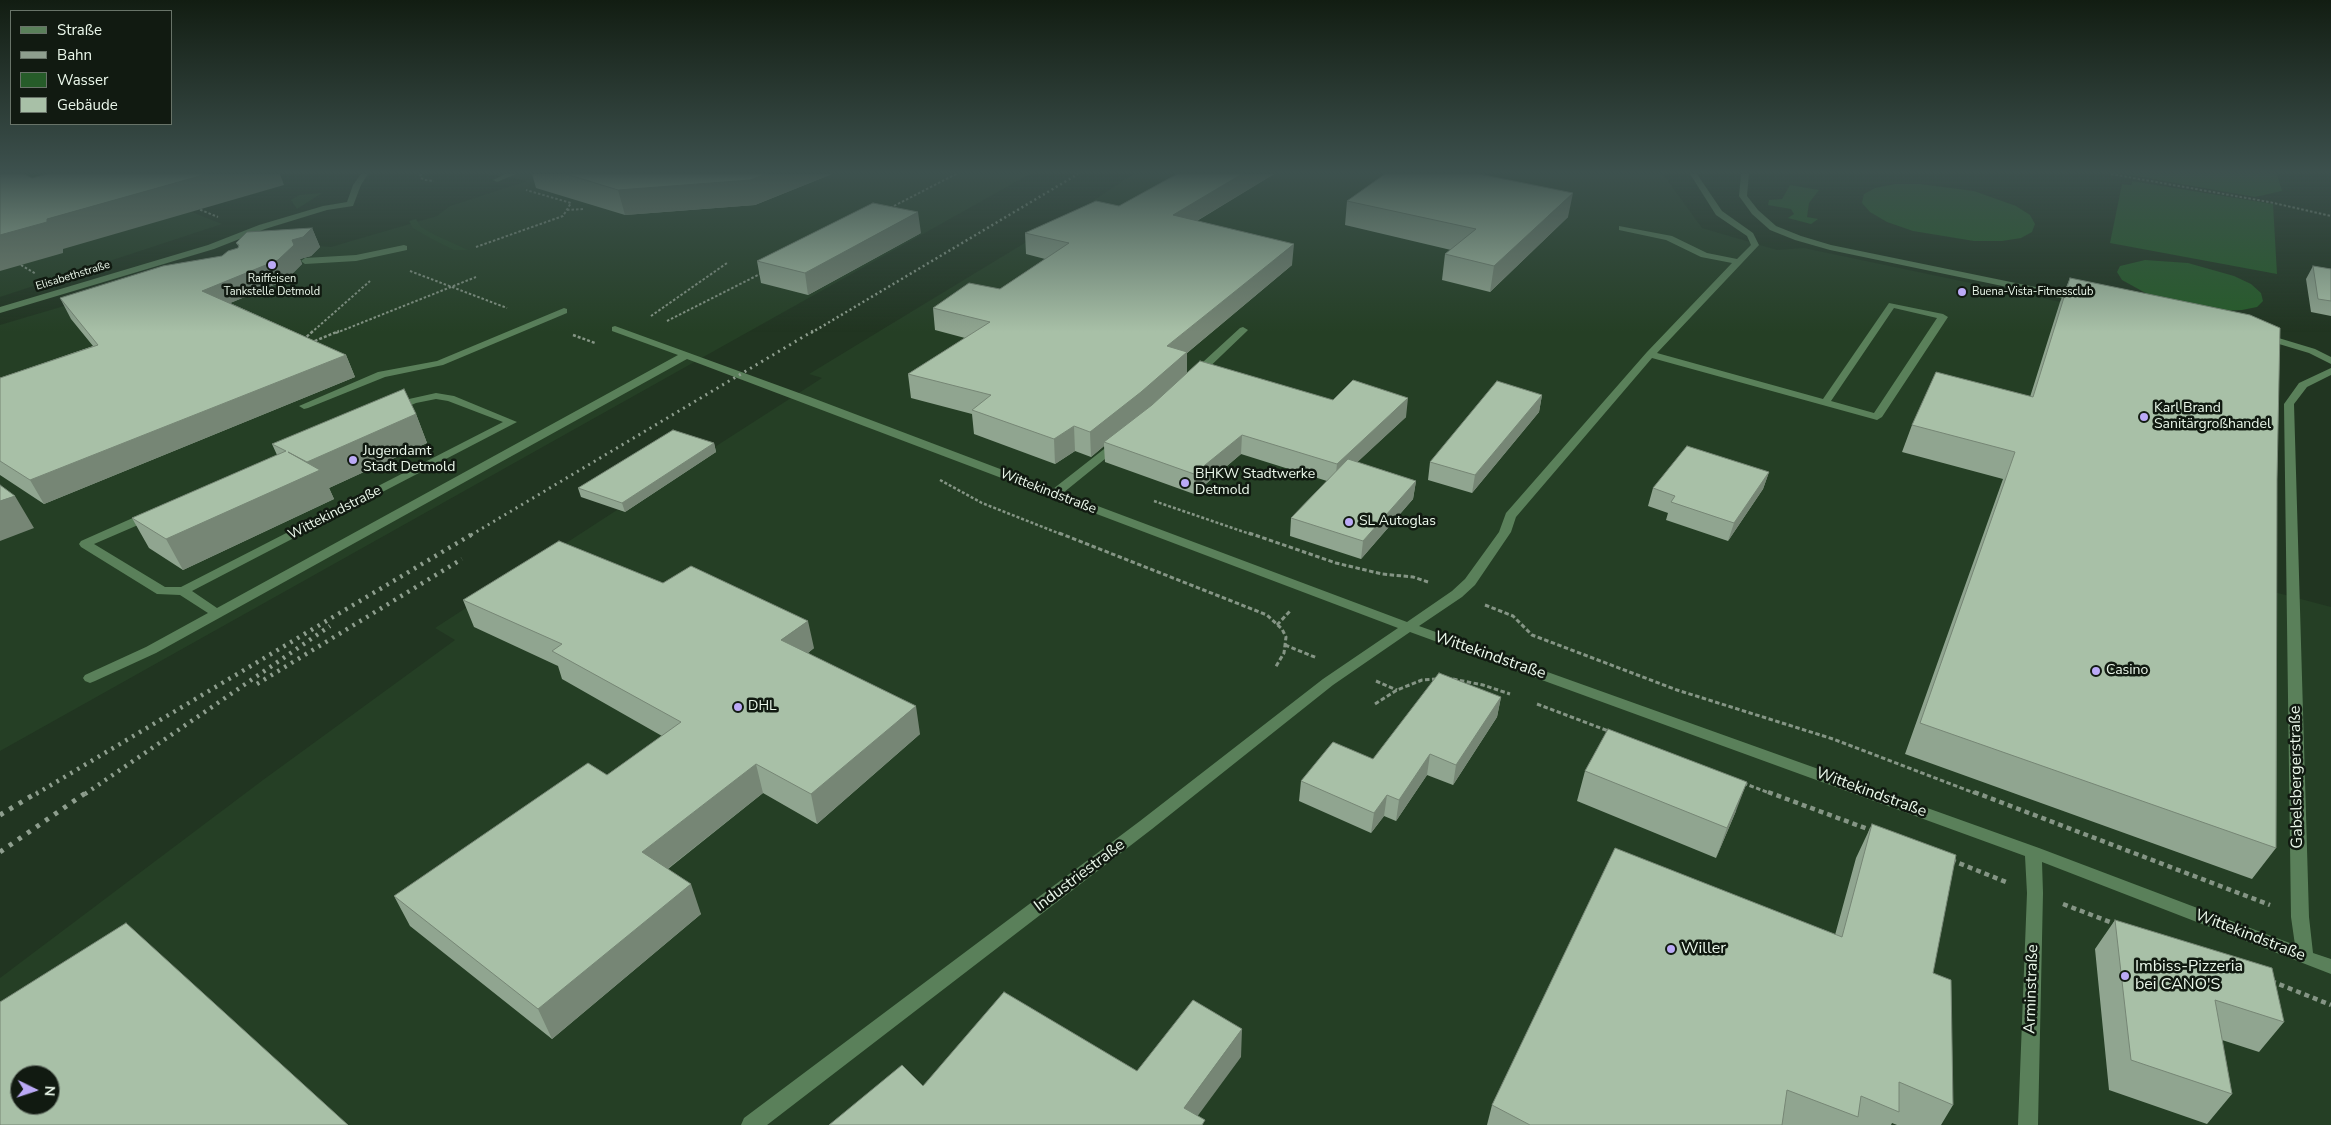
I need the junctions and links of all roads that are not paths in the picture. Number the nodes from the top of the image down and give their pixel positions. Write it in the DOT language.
graph roads {
  1 [pos="264,226"];
  2 [pos="1739,226"];
  3 [pos="1771,226"];
  4 [pos="1622,228"];
  5 [pos="238,241"];
  6 [pos="211,247"];
  7 [pos="404,248"];
  8 [pos="304,261"];
  9 [pos="1738,262"];
  10 [pos="144,267"];
  11 [pos="159,275"];
  12 [pos="2084,300"];
  13 [pos="0,310"];
  14 [pos="564,311"];
  15 [pos="616,329"];
  16 [pos="1243,330"];
  17 [pos="2254,335"];
  18 [pos="1650,354"];
  19 [pos="687,355"];
  20 [pos="2331,361"];
  21 [pos="2331,371"];
  22 [pos="1188,382"];
  23 [pos="1825,403"];
  24 [pos="304,406"];
  25 [pos="386,413"];
  26 [pos="1124,439"];
  27 [pos="1054,494"];
  28 [pos="158,512"];
  29 [pos="183,591"];
  30 [pos="218,614"];
  31 [pos="1408,628"];
  32 [pos="90,678"];
  33 [pos="2033,852"];
  34 [pos="2305,957"];
  35 [pos="2331,967"];
  36 [pos="751,1125"];
  37 [pos="2028,1125"];
  1 -- 6 [label="street, Elisabethstraße"];
  2 -- 9 [label="street, Wittekindstraße"];
  3 -- 12 [label="street"];
  4 -- 9 [label="street"];
  5 -- 6 [label="street, Elisabethstraße"];
  6 -- 10 [label="street, Elisabethstraße"];
  7 -- 8 [label="street"];
  9 -- 18 [label="street, Wittekindstraße"];
  10 -- 11 [label="street"];
  10 -- 13 [label="street, Elisabethstraße"];
  14 -- 24 [label="street"];
  15 -- 19 [label="street, Wittekindstraße"];
  16 -- 22 [label="street"];
  17 -- 20 [label="street"];
  18 -- 23 [label="street"];
  18 -- 31 [label="street, Wittekindstraße"];
  19 -- 27 [label="street, Wittekindstraße"];
  19 -- 30 [label="street"];
  21 -- 34 [label="street, Gabelsbergerstraße"];
  23 -- 23 [label="street"];
  25 -- 29 [label="street, Wittekindstraße"];
  26 -- 27 [label="street"];
  27 -- 31 [label="street, Wittekindstraße"];
  28 -- 29 [label="street"];
  29 -- 30 [label="street"];
  30 -- 32 [label="street"];
  31 -- 33 [label="street, Wittekindstraße"];
  31 -- 36 [label="street, Industriestraße"];
  33 -- 34 [label="street, Wittekindstraße"];
  33 -- 37 [label="street, Arminstraße"];
  34 -- 35 [label="street, Wittekindstraße"];
}
